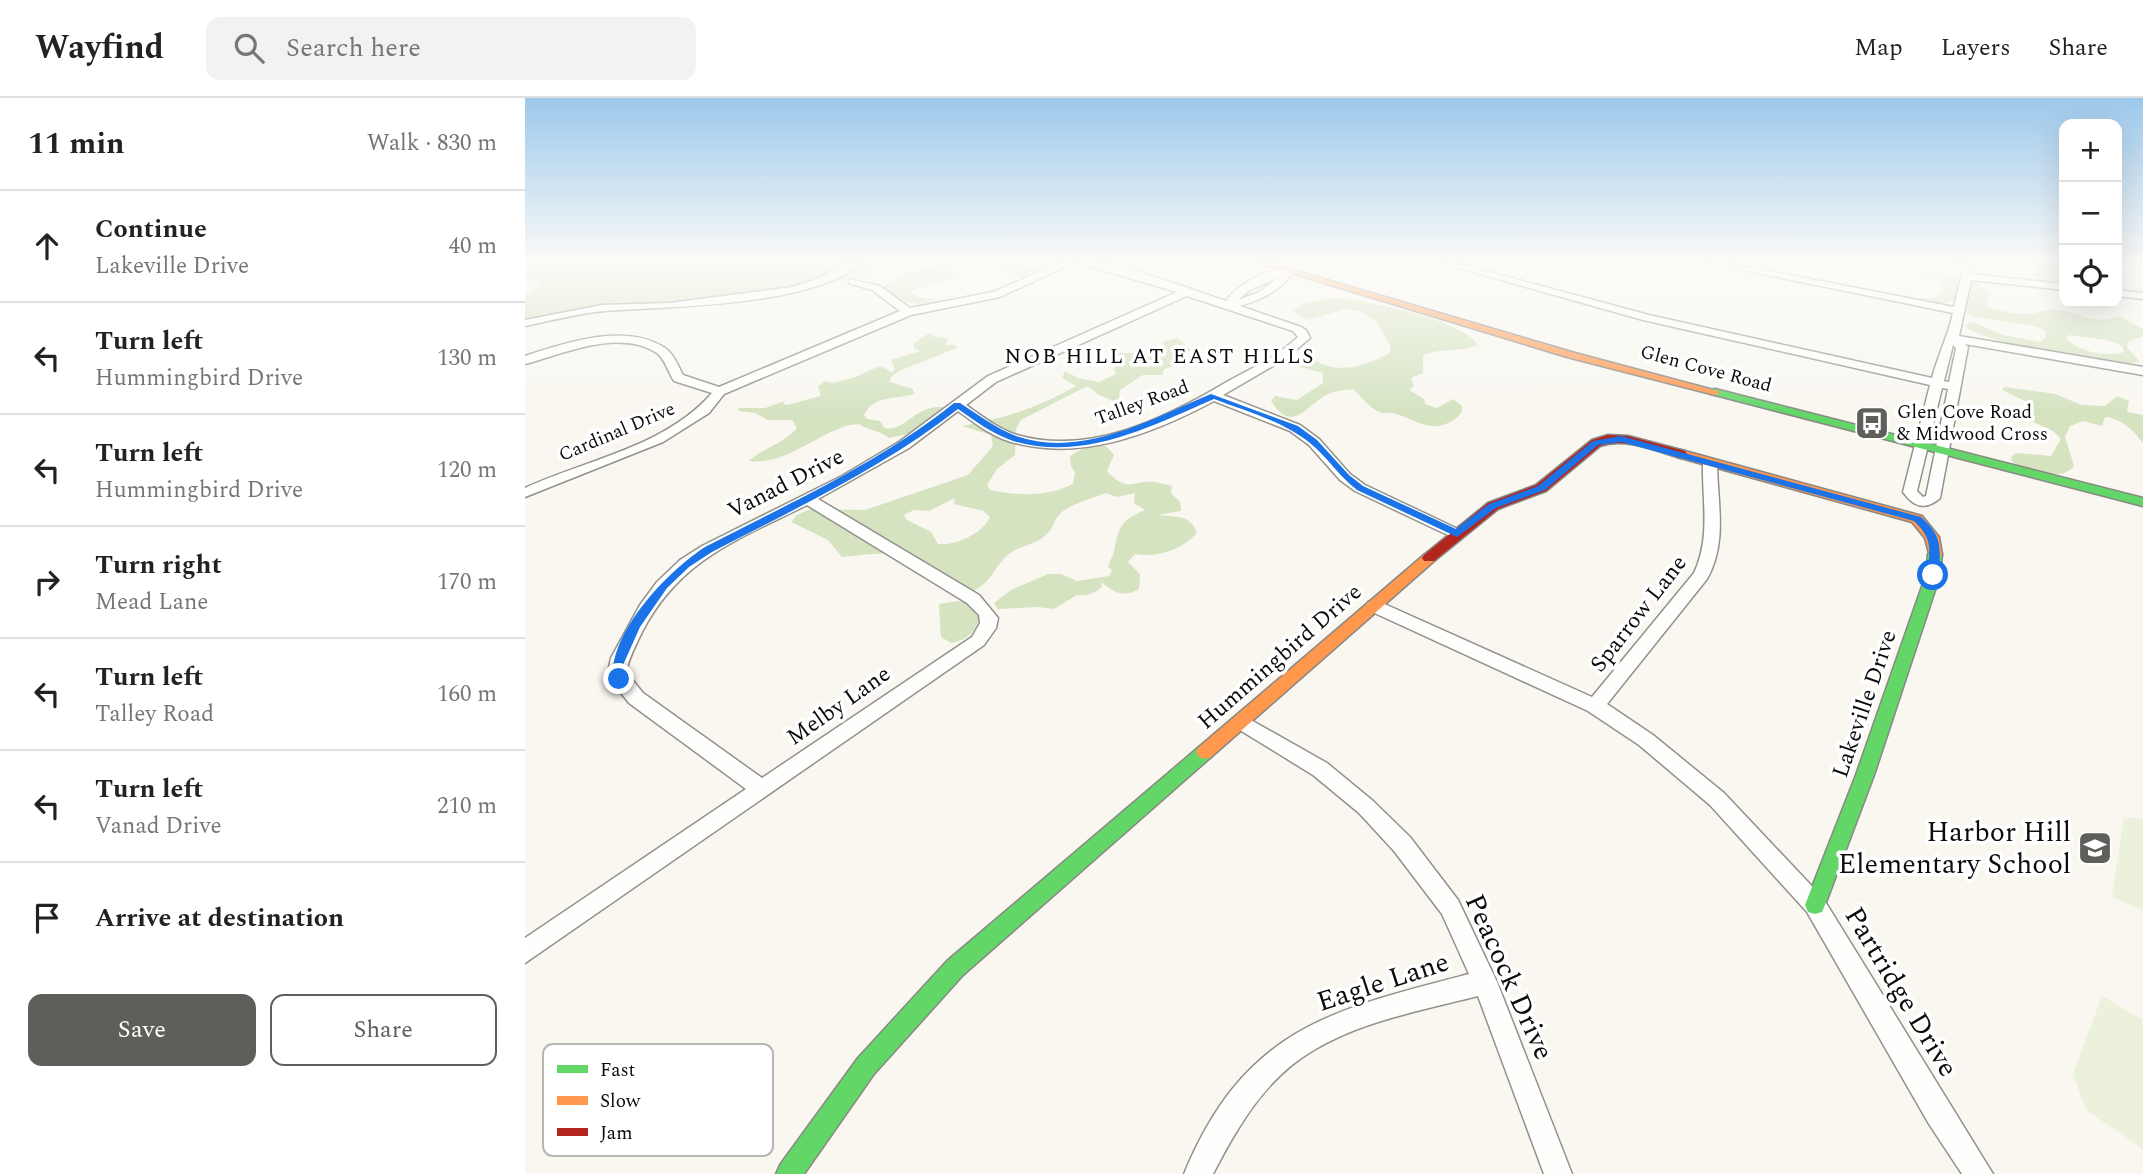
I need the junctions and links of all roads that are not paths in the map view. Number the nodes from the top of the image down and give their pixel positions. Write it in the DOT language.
graph roads {
  1 [pos="575,313"];
  2 [pos="905,313"];
  3 [pos="1140,313"];
  4 [pos="1250,313"];
  5 [pos="1431,313"];
  6 [pos="1631,313"];
  7 [pos="1959,313"];
  8 [pos="525,323"];
  9 [pos="1953,338"];
  10 [pos="525,360"];
  11 [pos="2143,370"];
  12 [pos="1937,383"];
  13 [pos="1955,387"];
  14 [pos="720,391"];
  15 [pos="1213,396"];
  16 [pos="957,405"];
  17 [pos="1922,445"];
  18 [pos="1943,451"];
  19 [pos="1710,463"];
  20 [pos="525,493"];
  21 [pos="807,499"];
  22 [pos="2143,502"];
  23 [pos="1919,511"];
  24 [pos="1457,534"];
  25 [pos="1374,606"];
  26 [pos="1595,706"];
  27 [pos="1242,722"];
  28 [pos="762,789"];
  29 [pos="1815,905"];
  30 [pos="525,952"];
  31 [pos="1486,982"];
  32 [pos="789,1174"];
  33 [pos="1198,1174"];
  34 [pos="1558,1174"];
  35 [pos="1979,1174"];
  1 -- 8 [label="street"];
  2 -- 14 [label="street, Cardinal Drive"];
  3 -- 16 [label="street, Vanad Drive"];
  4 -- 15 [label="street, Talley Road"];
  5 -- 17 [label="street, Glen Cove Road"];
  6 -- 12 [label="street"];
  7 -- 9 [label="street"];
  9 -- 11 [label="street"];
  9 -- 12 [label="street"];
  9 -- 13 [label="street"];
  10 -- 14 [label="street"];
  12 -- 13 [label="street"];
  12 -- 17 [label="street"];
  13 -- 18 [label="street"];
  14 -- 20 [label="street, Cardinal Drive"];
  15 -- 16 [label="street, Talley Road"];
  15 -- 24 [label="street"];
  16 -- 21 [label="street, Vanad Drive"];
  17 -- 18 [label="street, Glen Cove Road"];
  17 -- 23 [label="street"];
  18 -- 22 [label="street, Glen Cove Road"];
  18 -- 23 [label="street"];
  19 -- 23 [label="street, Hummingbird Drive"];
  19 -- 24 [label="street, Hummingbird Drive"];
  19 -- 26 [label="street, Sparrow Lane"];
  21 -- 28 [label="street, Vanad Drive"];
  21 -- 28 [label="street, Melby Lane"];
  23 -- 29 [label="street, Lakeville Drive"];
  24 -- 25 [label="street, Hummingbird Drive"];
  25 -- 26 [label="street, Partridge Drive"];
  25 -- 27 [label="street, Hummingbird Drive"];
  26 -- 29 [label="street, Partridge Drive"];
  27 -- 31 [label="street, Peacock Drive"];
  27 -- 32 [label="street, Hummingbird Drive"];
  28 -- 30 [label="street, Melby Lane"];
  29 -- 35 [label="street, Partridge Drive"];
  31 -- 33 [label="street, Eagle Lane"];
  31 -- 34 [label="street, Peacock Drive"];
}
